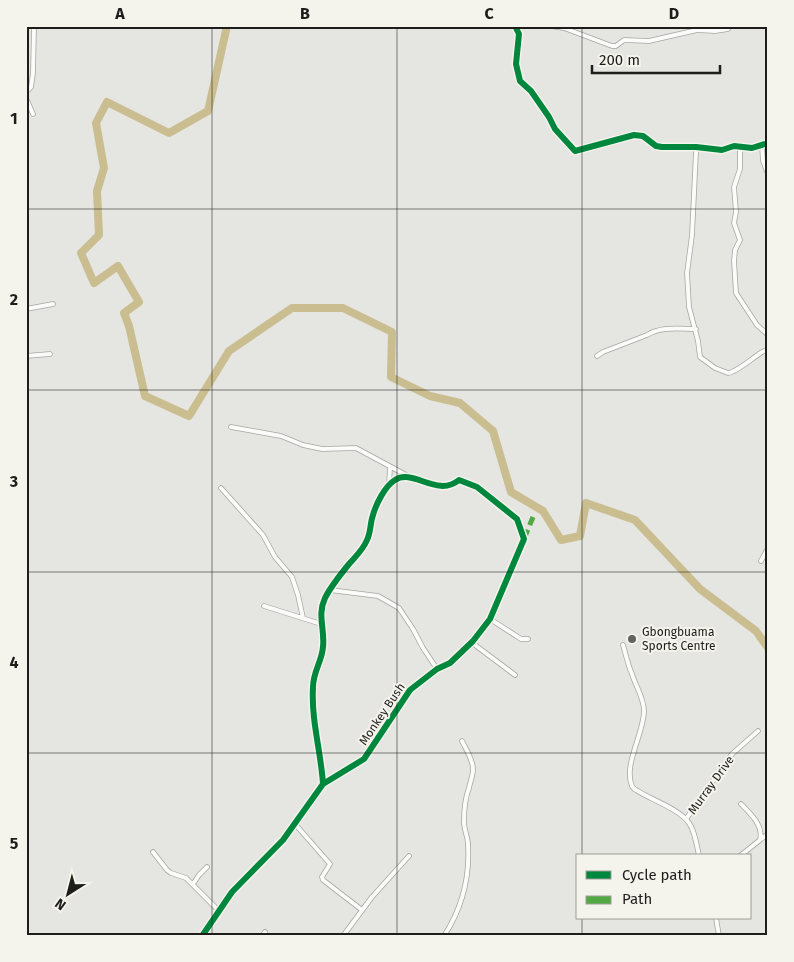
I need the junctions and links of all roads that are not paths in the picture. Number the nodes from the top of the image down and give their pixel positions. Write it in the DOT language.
graph roads {
  1 [pos="34,26"];
  2 [pos="515,26"];
  3 [pos="551,26"];
  4 [pos="730,26"];
  5 [pos="26,92"];
  6 [pos="26,98"];
  7 [pos="34,114"];
  8 [pos="768,143"];
  9 [pos="743,146"];
  10 [pos="762,146"];
  11 [pos="698,148"];
  12 [pos="768,174"];
  13 [pos="53,304"];
  14 [pos="26,309"];
  15 [pos="696,329"];
  16 [pos="768,335"];
  17 [pos="764,351"];
  18 [pos="50,354"];
  19 [pos="26,356"];
  20 [pos="597,356"];
  21 [pos="232,427"];
  22 [pos="390,466"];
  23 [pos="408,476"];
  24 [pos="389,484"];
  25 [pos="221,488"];
  26 [pos="768,548"];
  27 [pos="761,561"];
  28 [pos="330,590"];
  29 [pos="264,606"];
  30 [pos="303,618"];
  31 [pos="490,619"];
  32 [pos="321,624"];
  33 [pos="528,639"];
  34 [pos="473,641"];
  35 [pos="623,645"];
  36 [pos="437,669"];
  37 [pos="515,675"];
  38 [pos="758,731"];
  39 [pos="462,740"];
  40 [pos="324,784"];
  41 [pos="741,804"];
  42 [pos="686,819"];
  43 [pos="295,824"];
  44 [pos="768,834"];
  45 [pos="761,839"];
  46 [pos="153,852"];
  47 [pos="698,854"];
  48 [pos="742,854"];
  49 [pos="409,856"];
  50 [pos="207,867"];
  51 [pos="193,884"];
  52 [pos="362,910"];
  53 [pos="219,911"];
  54 [pos="716,920"];
  55 [pos="202,936"];
  56 [pos="343,936"];
  57 [pos="444,936"];
  58 [pos="719,936"];
  1 -- 5 [label="street"];
  2 -- 11 [label="street"];
  3 -- 4 [label="street"];
  6 -- 7 [label="street"];
  8 -- 10 [label="street"];
  9 -- 10 [label="street"];
  9 -- 11 [label="street"];
  9 -- 16 [label="street"];
  10 -- 12 [label="street"];
  11 -- 15 [label="street"];
  13 -- 14 [label="street"];
  15 -- 17 [label="street"];
  15 -- 20 [label="street"];
  18 -- 19 [label="street"];
  21 -- 22 [label="street"];
  22 -- 23 [label="street"];
  22 -- 24 [label="street"];
  23 -- 24 [label="street"];
  23 -- 31 [label="street, Monkey Bush"];
  24 -- 28 [label="street"];
  25 -- 30 [label="street"];
  26 -- 27 [label="street"];
  28 -- 32 [label="street"];
  28 -- 36 [label="street"];
  29 -- 30 [label="street"];
  30 -- 32 [label="street"];
  31 -- 33 [label="street"];
  31 -- 34 [label="street, Monkey Bush"];
  32 -- 40 [label="street"];
  34 -- 36 [label="street, Monkey Bush"];
  34 -- 37 [label="street"];
  35 -- 42 [label="street"];
  36 -- 40 [label="street, Monkey Bush"];
  38 -- 42 [label="street, Murray Drive"];
  39 -- 57 [label="street"];
  40 -- 43 [label="street, Monkey Bush"];
  41 -- 45 [label="street"];
  42 -- 47 [label="street"];
  43 -- 52 [label="street"];
  43 -- 53 [label="street, Monkey Bush"];
  44 -- 45 [label="street"];
  45 -- 48 [label="street"];
  46 -- 51 [label="street"];
  49 -- 52 [label="street"];
  50 -- 51 [label="street"];
  51 -- 53 [label="street"];
  52 -- 56 [label="street"];
  53 -- 55 [label="street, Monkey Bush"];
  54 -- 58 [label="street"];
}
